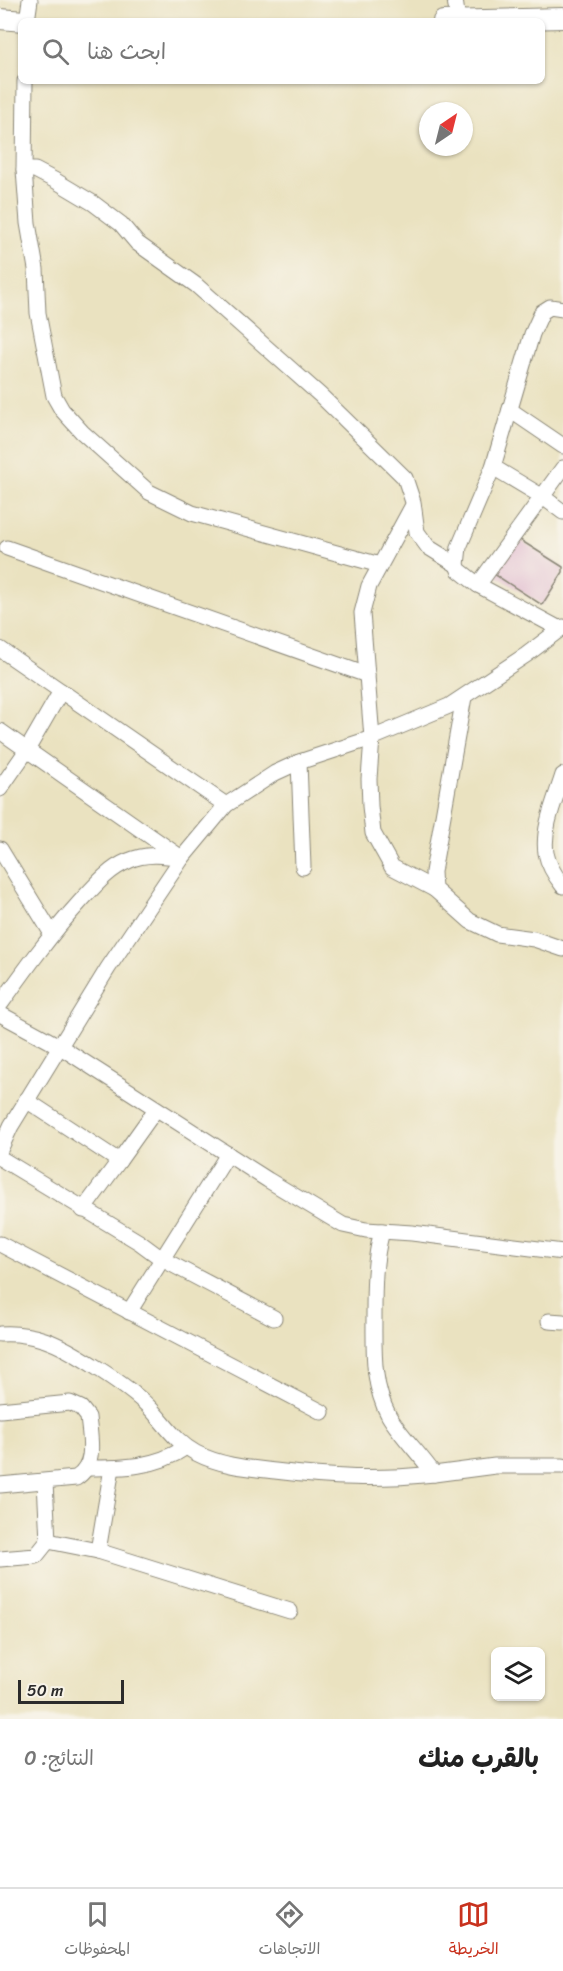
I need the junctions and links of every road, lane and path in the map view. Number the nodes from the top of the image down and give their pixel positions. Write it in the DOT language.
graph roads {
  1 [pos="30,0"];
  2 [pos="455,0"];
  3 [pos="27,18"];
  4 [pos="458,18"];
  5 [pos="545,18"];
  6 [pos="563,18"];
  7 [pos="0,19"];
  8 [pos="18,20"];
  9 [pos="25,84"];
  10 [pos="24,170"];
  11 [pos="563,309"];
  12 [pos="510,410"];
  13 [pos="563,446"];
  14 [pos="493,467"];
  15 [pos="563,468"];
  16 [pos="543,497"];
  17 [pos="413,505"];
  18 [pos="563,512"];
  19 [pos="7,548"];
  20 [pos="380,565"];
  21 [pos="457,565"];
  22 [pos="478,585"];
  23 [pos="562,628"];
  24 [pos="0,649"];
  25 [pos="367,675"];
  26 [pos="61,691"];
  27 [pos="464,697"];
  28 [pos="0,731"];
  29 [pos="372,738"];
  30 [pos="27,750"];
  31 [pos="299,762"];
  32 [pos="563,775"];
  33 [pos="0,789"];
  34 [pos="226,805"];
  35 [pos="0,849"];
  36 [pos="182,858"];
  37 [pos="303,867"];
  38 [pos="563,886"];
  39 [pos="434,889"];
  40 [pos="51,934"];
  41 [pos="563,949"];
  42 [pos="0,1005"];
  43 [pos="0,1014"];
  44 [pos="59,1046"];
  45 [pos="26,1100"];
  46 [pos="156,1109"];
  47 [pos="0,1150"];
  48 [pos="228,1154"];
  49 [pos="0,1158"];
  50 [pos="119,1161"];
  51 [pos="83,1209"];
  52 [pos="382,1231"];
  53 [pos="0,1244"];
  54 [pos="563,1252"];
  55 [pos="162,1259"];
  56 [pos="129,1312"];
  57 [pos="274,1318"];
  58 [pos="0,1334"];
  59 [pos="0,1410"];
  60 [pos="322,1412"];
  61 [pos="186,1447"];
  62 [pos="563,1466"];
  63 [pos="86,1468"];
  64 [pos="112,1468"];
  65 [pos="434,1474"];
  66 [pos="45,1482"];
  67 [pos="0,1485"];
  68 [pos="48,1541"];
  69 [pos="98,1551"];
  70 [pos="0,1559"];
  71 [pos="290,1611"];
  1 -- 3 [label="street"];
  2 -- 4 [label="street"];
  5 -- 6 [label="street"];
  7 -- 8 [label="street"];
  9 -- 10 [label="street"];
  10 -- 17 [label="street"];
  10 -- 20 [label="street"];
  11 -- 12 [label="street"];
  12 -- 13 [label="street"];
  12 -- 14 [label="street"];
  14 -- 16 [label="street"];
  14 -- 21 [label="street"];
  15 -- 16 [label="street"];
  16 -- 18 [label="street"];
  16 -- 22 [label="street"];
  17 -- 20 [label="street"];
  17 -- 21 [label="street"];
  19 -- 25 [label="street"];
  20 -- 25 [label="street"];
  21 -- 22 [label="street"];
  22 -- 23 [label="street"];
  23 -- 27 [label="street"];
  24 -- 26 [label="street"];
  25 -- 29 [label="street"];
  26 -- 30 [label="street"];
  26 -- 34 [label="street"];
  27 -- 29 [label="street"];
  27 -- 39 [label="street"];
  28 -- 30 [label="street"];
  29 -- 31 [label="street"];
  29 -- 39 [label="street"];
  30 -- 33 [label="street"];
  30 -- 36 [label="street"];
  31 -- 34 [label="street"];
  31 -- 37 [label="street"];
  32 -- 38 [label="street"];
  34 -- 36 [label="street"];
  35 -- 40 [label="street"];
  36 -- 40 [label="street"];
  36 -- 44 [label="street"];
  39 -- 41 [label="street"];
  40 -- 42 [label="street"];
  43 -- 44 [label="street"];
  44 -- 45 [label="street"];
  44 -- 46 [label="street"];
  45 -- 47 [label="street"];
  45 -- 50 [label="street"];
  46 -- 48 [label="street"];
  46 -- 50 [label="street"];
  48 -- 52 [label="street"];
  48 -- 55 [label="street"];
  49 -- 51 [label="street"];
  50 -- 51 [label="street"];
  51 -- 55 [label="street"];
  52 -- 54 [label="street"];
  52 -- 65 [label="street"];
  53 -- 56 [label="street"];
  55 -- 56 [label="street"];
  55 -- 57 [label="street"];
  56 -- 60 [label="street"];
  58 -- 61 [label="street"];
  59 -- 63 [label="street"];
  61 -- 64 [label="street"];
  61 -- 65 [label="street"];
  62 -- 65 [label="street"];
  63 -- 64 [label="street"];
  63 -- 66 [label="street"];
  64 -- 69 [label="street"];
  66 -- 67 [label="street"];
  66 -- 68 [label="street"];
  68 -- 69 [label="street"];
  68 -- 70 [label="street"];
  69 -- 71 [label="street"];
}
